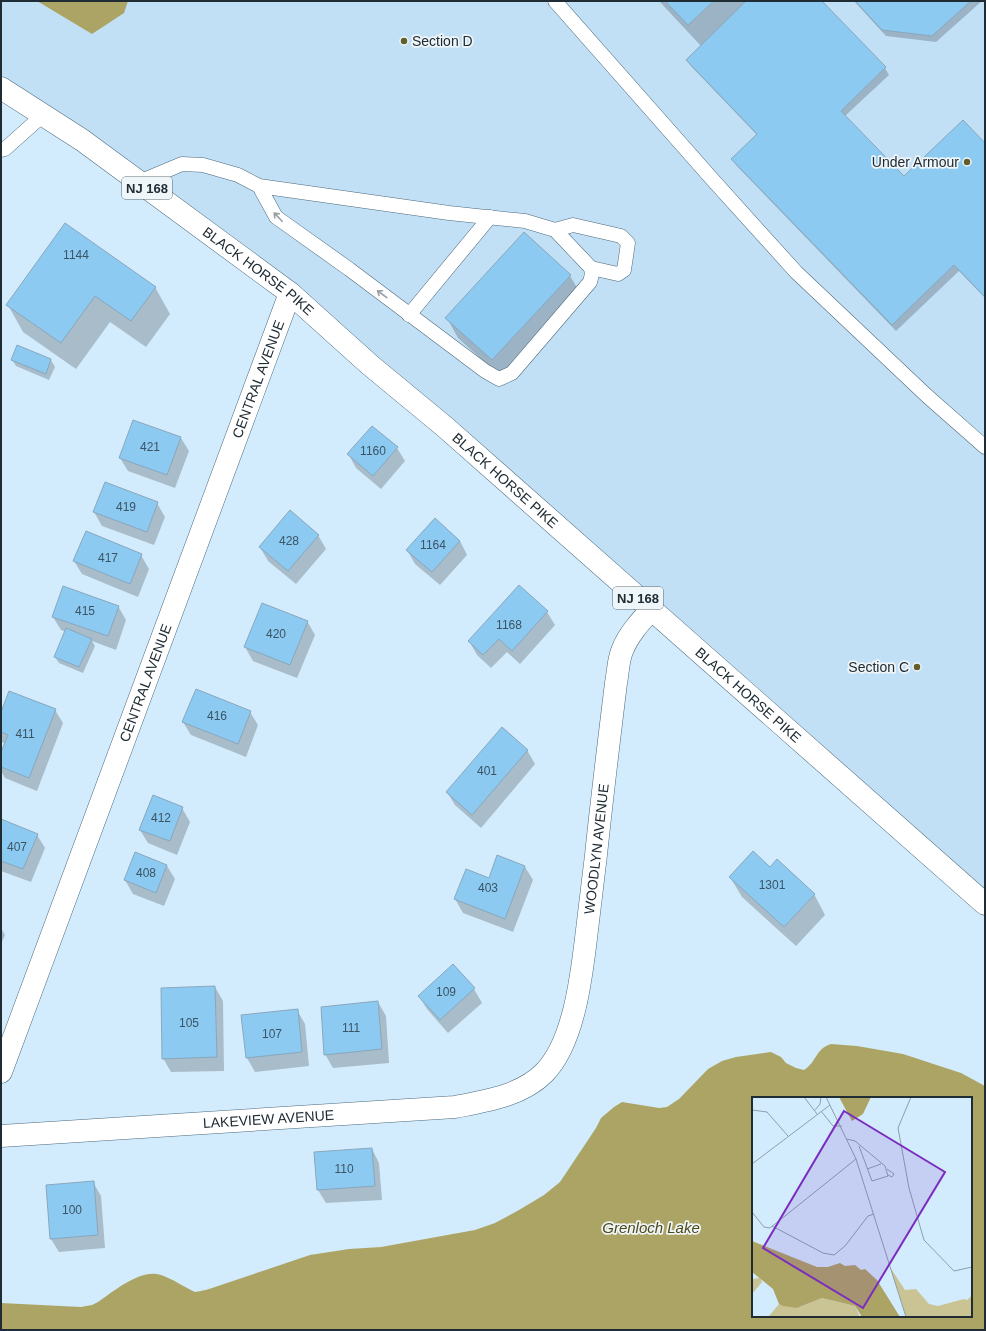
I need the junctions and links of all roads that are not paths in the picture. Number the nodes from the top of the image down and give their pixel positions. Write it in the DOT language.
graph roads {
  1 [pos="555,1"];
  2 [pos="1,88"];
  3 [pos="43,115"];
  4 [pos="1,150"];
  5 [pos="139,182"];
  6 [pos="259,186"];
  7 [pos="490,217"];
  8 [pos="555,230"];
  9 [pos="591,268"];
  10 [pos="290,293"];
  11 [pos="411,316"];
  12 [pos="985,447"];
  13 [pos="651,610"];
  14 [pos="985,904"];
  15 [pos="1,1072"];
  16 [pos="531,1083"];
  17 [pos="1,1136"];
  1 -- 12 [label="lane"];
  2 -- 3 [label="street, BLACK HORSE PIKE / NJ 168"];
  3 -- 4 [label="lane"];
  3 -- 5 [label="street, BLACK HORSE PIKE / NJ 168"];
  5 -- 6 [label="lane"];
  5 -- 10 [label="street, BLACK HORSE PIKE / NJ 168"];
  6 -- 7 [label="lane"];
  11 -- 6 [label="lane, one-way"];
  7 -- 8 [label="lane"];
  7 -- 11 [label="lane"];
  8 -- 9 [label="lane"];
  8 -- 9 [label="lane"];
  9 -- 11 [label="lane"];
  10 -- 13 [label="street, BLACK HORSE PIKE / NJ 168"];
  10 -- 15 [label="street, CENTRAL AVENUE"];
  13 -- 14 [label="street, BLACK HORSE PIKE / NJ 168"];
  13 -- 16 [label="street, WOODLYN AVENUE"];
  16 -- 17 [label="street, LAKEVIEW AVENUE"];
}
